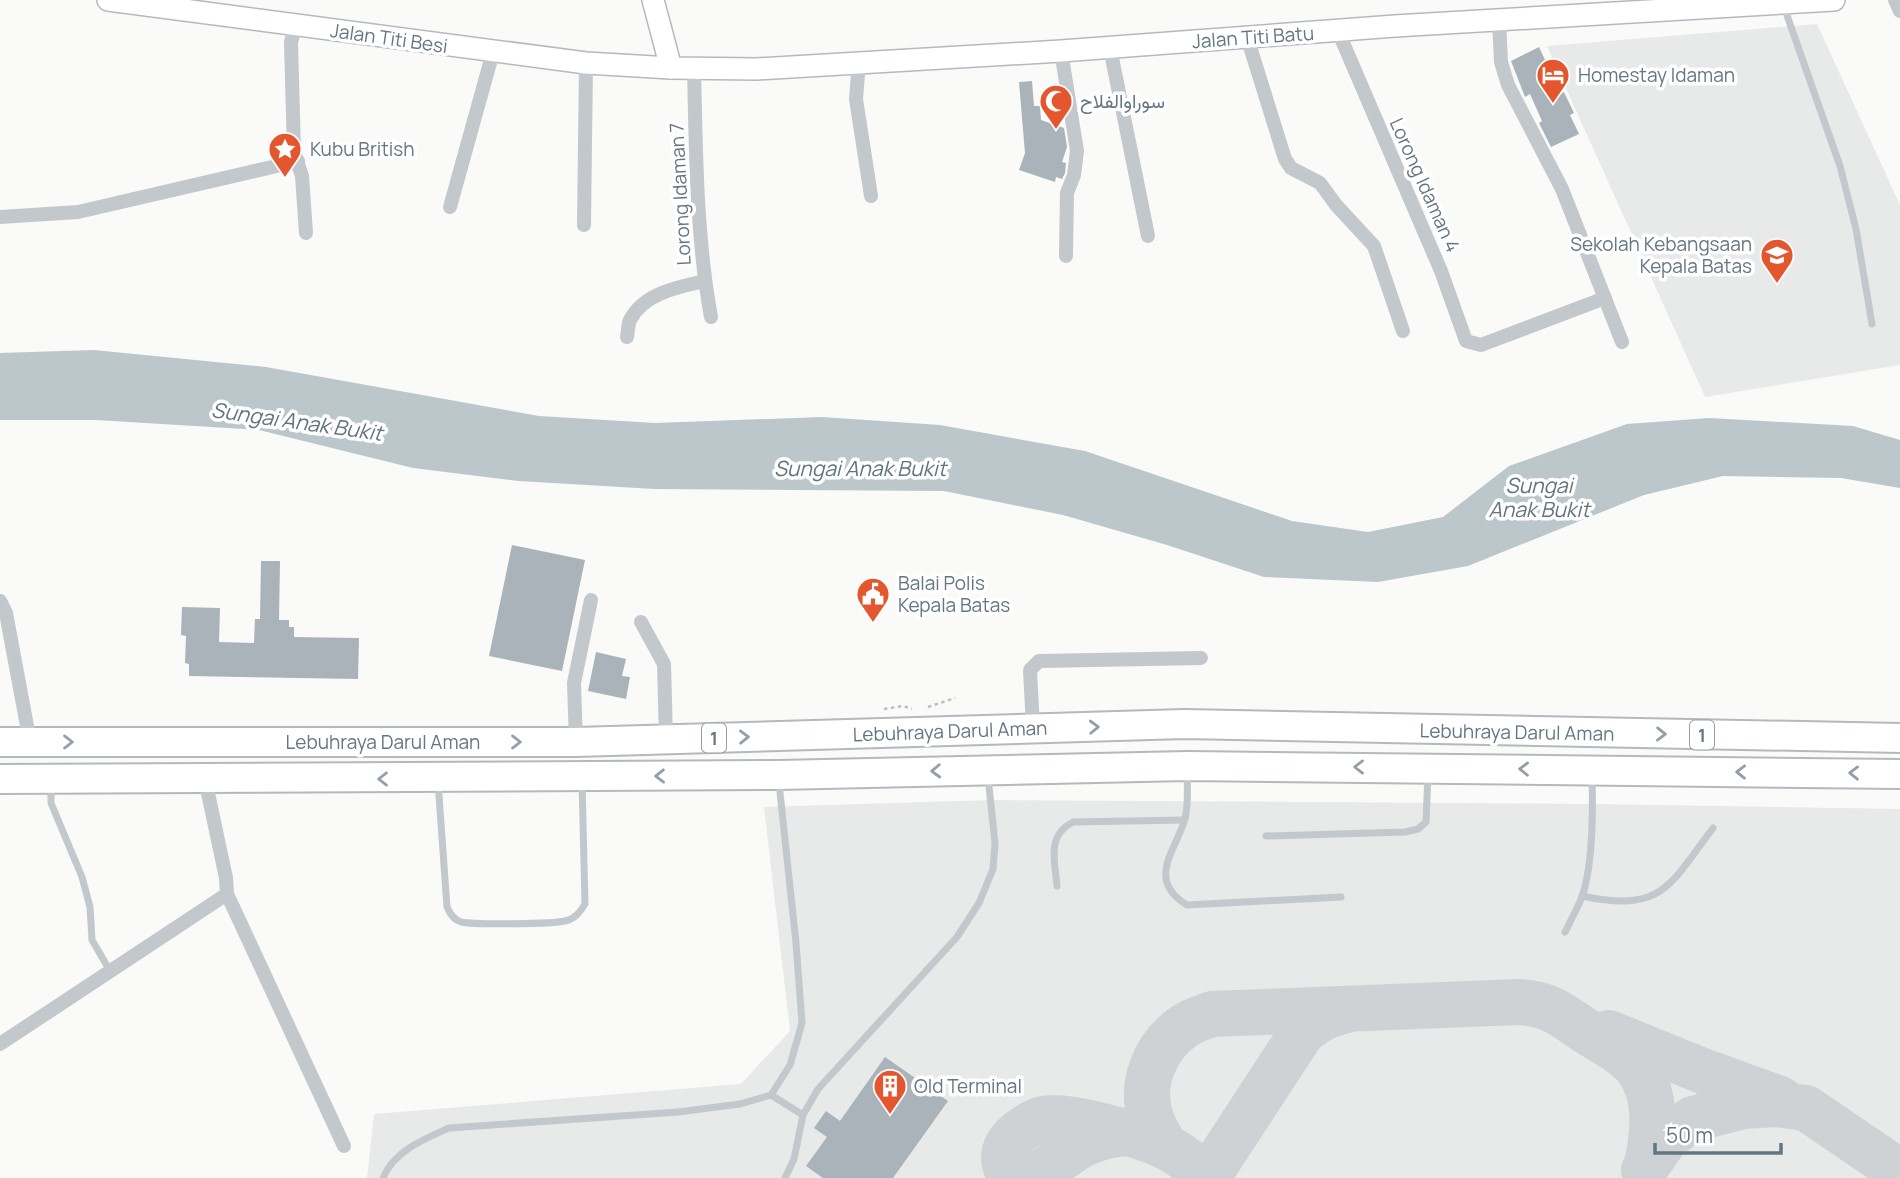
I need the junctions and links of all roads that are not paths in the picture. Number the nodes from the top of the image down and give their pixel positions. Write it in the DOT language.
graph roads {
  1 [pos="108,0"];
  2 [pos="653,0"];
  3 [pos="1834,0"];
  4 [pos="1895,0"];
  5 [pos="1782,4"];
  6 [pos="1900,11"];
  7 [pos="1499,20"];
  8 [pos="296,25"];
  9 [pos="1338,31"];
  10 [pos="1247,37"];
  11 [pos="1110,48"];
  12 [pos="1061,51"];
  13 [pos="493,52"];
  14 [pos="859,61"];
  15 [pos="586,63"];
  16 [pos="671,68"];
  17 [pos="694,68"];
  18 [pos="298,161"];
  19 [pos="871,196"];
  20 [pos="450,207"];
  21 [pos="0,216"];
  22 [pos="584,225"];
  23 [pos="306,233"];
  24 [pos="1148,236"];
  25 [pos="1066,256"];
  26 [pos="705,281"];
  27 [pos="1605,298"];
  28 [pos="711,317"];
  29 [pos="1872,324"];
  30 [pos="1404,331"];
  31 [pos="627,337"];
  32 [pos="1622,342"];
  33 [pos="591,600"];
  34 [pos="0,601"];
  35 [pos="640,622"];
  36 [pos="1201,658"];
  37 [pos="1184,724"];
  38 [pos="1033,728"];
  39 [pos="1593,734"];
  40 [pos="1900,738"];
  41 [pos="666,739"];
  42 [pos="0,742"];
  43 [pos="30,742"];
  44 [pos="576,742"];
  45 [pos="1187,766"];
  46 [pos="1428,767"];
  47 [pos="987,769"];
  48 [pos="1592,771"];
  49 [pos="1900,774"];
  50 [pos="778,775"];
  51 [pos="582,777"];
  52 [pos="0,779"];
  53 [pos="51,779"];
  54 [pos="205,779"];
  55 [pos="438,779"];
  56 [pos="1184,820"];
  57 [pos="1713,828"];
  58 [pos="1266,836"];
  59 [pos="1057,887"];
  60 [pos="227,894"];
  61 [pos="1582,896"];
  62 [pos="1340,897"];
  63 [pos="1565,932"];
  64 [pos="111,971"];
  65 [pos="0,1044"];
  66 [pos="771,1095"];
  67 [pos="803,1115"];
  68 [pos="344,1146"];
  69 [pos="383,1178"];
  70 [pos="785,1178"];
  1 -- 8 [label="main road, Jalan Titi Besi"];
  2 -- 16 [label="main road"];
  3 -- 5 [label="main road, Jalan Titi Batu"];
  4 -- 6 [label="street"];
  5 -- 7 [label="main road, Jalan Titi Batu"];
  5 -- 29 [label="lane"];
  7 -- 9 [label="main road, Jalan Titi Batu"];
  7 -- 27 [label="street"];
  8 -- 13 [label="main road, Jalan Titi Besi"];
  8 -- 18 [label="street"];
  9 -- 10 [label="main road, Jalan Titi Batu"];
  9 -- 27 [label="street, Lorong Idaman 4"];
  10 -- 11 [label="main road, Jalan Titi Batu"];
  10 -- 30 [label="street"];
  11 -- 12 [label="main road, Jalan Titi Batu"];
  11 -- 24 [label="street"];
  12 -- 14 [label="main road, Jalan Titi Batu"];
  12 -- 25 [label="street"];
  13 -- 15 [label="main road, Jalan Titi Besi"];
  13 -- 20 [label="street"];
  14 -- 17 [label="main road, Jalan Titi Batu"];
  14 -- 19 [label="street"];
  15 -- 16 [label="main road, Jalan Titi Besi"];
  15 -- 22 [label="street"];
  16 -- 17 [label="main road, Jalan Titi Batu"];
  17 -- 26 [label="street, Lorong Idaman 7"];
  18 -- 21 [label="street"];
  18 -- 23 [label="street"];
  26 -- 28 [label="street, Lorong Idaman 7"];
  26 -- 31 [label="street"];
  27 -- 32 [label="street"];
  33 -- 44 [label="street"];
  34 -- 43 [label="street"];
  35 -- 41 [label="street"];
  36 -- 38 [label="street"];
  38 -- 37 [label="highway, Lebuhraya Darul Aman / 1, one-way"];
  37 -- 39 [label="highway, Lebuhraya Darul Aman / 1"];
  37 -- 45 [label="highway"];
  41 -- 38 [label="highway, Lebuhraya Darul Aman / 1, one-way"];
  39 -- 40 [label="highway, Lebuhraya Darul Aman / 1, one-way"];
  39 -- 48 [label="highway"];
  41 -- 44 [label="highway, Lebuhraya Darul Aman / 1"];
  42 -- 43 [label="highway, Lebuhraya Darul Aman / 1"];
  43 -- 44 [label="highway, Lebuhraya Darul Aman / 1, one-way"];
  46 -- 45 [label="highway, Lebuhraya Darul Aman / 1, one-way"];
  45 -- 47 [label="highway, Lebuhraya Darul Aman / 1"];
  45 -- 56 [label="lane"];
  48 -- 46 [label="highway, Lebuhraya Darul Aman / 1, one-way"];
  46 -- 58 [label="lane"];
  47 -- 50 [label="highway, Lebuhraya Darul Aman / 1, one-way"];
  47 -- 67 [label="lane"];
  49 -- 48 [label="highway, Lebuhraya Darul Aman / 1, one-way"];
  48 -- 61 [label="lane"];
  50 -- 51 [label="highway, Lebuhraya Darul Aman / 1, one-way"];
  50 -- 66 [label="lane"];
  51 -- 55 [label="highway, Lebuhraya Darul Aman / 1"];
  51 -- 55 [label="lane"];
  52 -- 53 [label="highway, Lebuhraya Darul Aman / 1"];
  53 -- 54 [label="highway, Lebuhraya Darul Aman / 1"];
  53 -- 64 [label="lane"];
  55 -- 54 [label="highway, Lebuhraya Darul Aman / 1, one-way"];
  54 -- 60 [label="street"];
  56 -- 59 [label="lane"];
  56 -- 62 [label="lane"];
  57 -- 61 [label="lane"];
  60 -- 64 [label="street"];
  60 -- 68 [label="street"];
  61 -- 63 [label="lane"];
  64 -- 65 [label="street"];
  66 -- 67 [label="lane"];
  66 -- 69 [label="lane"];
  67 -- 70 [label="lane"];
}
